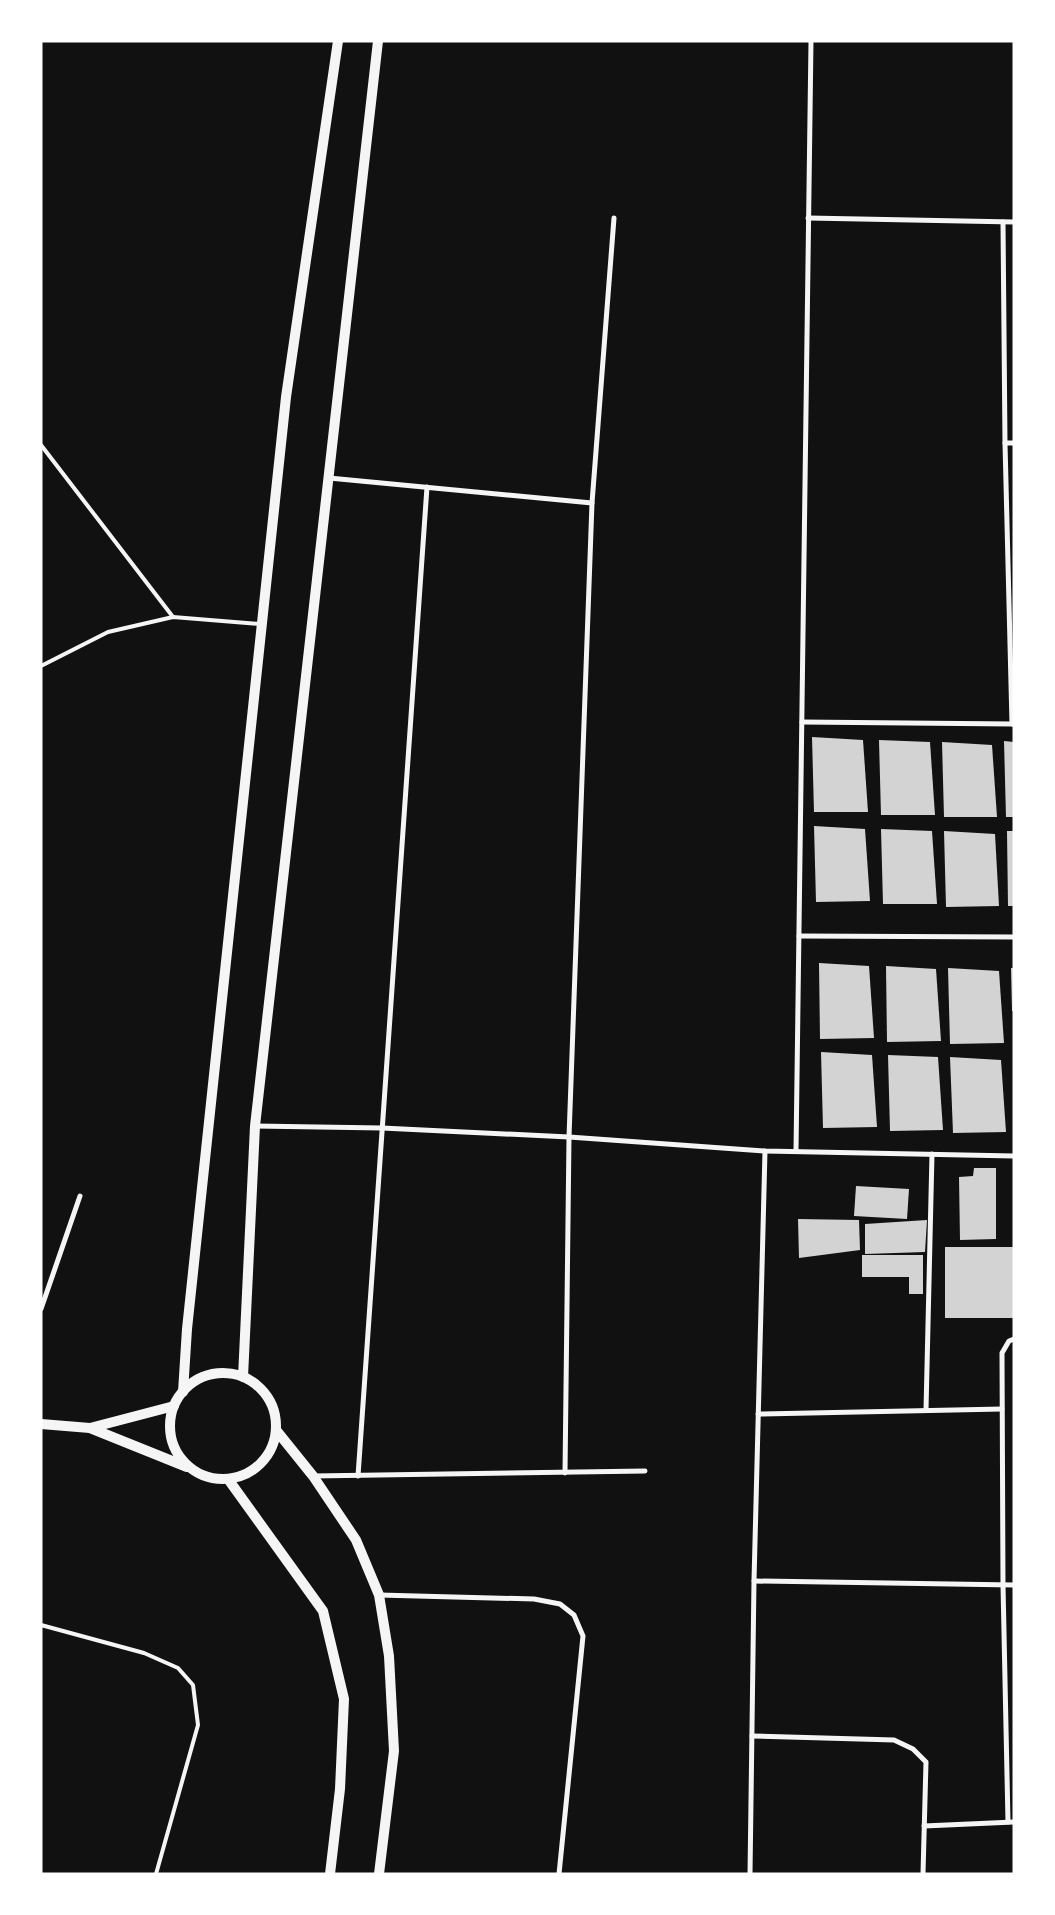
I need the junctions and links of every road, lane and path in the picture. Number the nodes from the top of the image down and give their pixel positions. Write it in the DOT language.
graph roads {
  1 [pos="338,41"];
  2 [pos="378,41"];
  3 [pos="810,41"];
  4 [pos="614,218"];
  5 [pos="808,218"];
  6 [pos="1003,222"];
  7 [pos="1014,222"];
  8 [pos="1005,443"];
  9 [pos="1014,443"];
  10 [pos="41,445"];
  11 [pos="329,478"];
  12 [pos="427,487"];
  13 [pos="592,503"];
  14 [pos="173,617"];
  15 [pos="262,624"];
  16 [pos="41,666"];
  17 [pos="802,722"];
  18 [pos="1013,724"];
  19 [pos="799,936"];
  20 [pos="1014,937"];
  21 [pos="255,1126"];
  22 [pos="382,1128"];
  23 [pos="569,1137"];
  24 [pos="765,1151"];
  25 [pos="796,1152"];
  26 [pos="932,1154"];
  27 [pos="1014,1156"];
  28 [pos="80,1196"];
  29 [pos="42,1302"];
  30 [pos="41,1309"];
  31 [pos="1014,1339"];
  32 [pos="244,1377"];
  33 [pos="183,1392"];
  34 [pos="174,1406"];
  35 [pos="1002,1409"];
  36 [pos="926,1410"];
  37 [pos="758,1414"];
  38 [pos="41,1424"];
  39 [pos="90,1428"];
  40 [pos="276,1430"];
  41 [pos="189,1468"];
  42 [pos="645,1471"];
  43 [pos="565,1473"];
  44 [pos="313,1476"];
  45 [pos="358,1476"];
  46 [pos="228,1479"];
  47 [pos="754,1582"];
  48 [pos="1003,1585"];
  49 [pos="1014,1585"];
  50 [pos="379,1594"];
  51 [pos="41,1625"];
  52 [pos="752,1736"];
  53 [pos="1011,1822"];
  54 [pos="924,1826"];
  55 [pos="156,1874"];
  56 [pos="330,1874"];
  57 [pos="379,1874"];
  58 [pos="559,1874"];
  59 [pos="750,1874"];
  60 [pos="923,1874"];
  1 -- 15 [label="main road"];
  2 -- 11 [label="main road"];
  3 -- 5 [label="street"];
  4 -- 13 [label="street"];
  5 -- 6 [label="street"];
  5 -- 17 [label="street"];
  6 -- 7 [label="street"];
  6 -- 8 [label="street"];
  8 -- 9 [label="street"];
  8 -- 18 [label="street"];
  10 -- 14 [label="lane"];
  11 -- 12 [label="street"];
  11 -- 21 [label="main road"];
  12 -- 13 [label="street"];
  12 -- 22 [label="street"];
  13 -- 23 [label="street"];
  14 -- 15 [label="lane"];
  14 -- 16 [label="lane"];
  15 -- 33 [label="main road"];
  17 -- 18 [label="street"];
  17 -- 19 [label="street"];
  19 -- 20 [label="street"];
  19 -- 25 [label="street"];
  21 -- 22 [label="street"];
  21 -- 32 [label="main road"];
  22 -- 23 [label="street"];
  22 -- 45 [label="street"];
  23 -- 24 [label="street"];
  23 -- 43 [label="street"];
  24 -- 25 [label="street"];
  24 -- 37 [label="street"];
  25 -- 26 [label="street"];
  26 -- 27 [label="street"];
  26 -- 36 [label="street"];
  28 -- 29 [label="street"];
  29 -- 30 [label="street"];
  31 -- 35 [label="street"];
  32 -- 33 [label="main road"];
  32 -- 40 [label="main road"];
  33 -- 34 [label="main road"];
  34 -- 39 [label="main road"];
  34 -- 41 [label="main road"];
  35 -- 36 [label="street"];
  35 -- 48 [label="street"];
  36 -- 37 [label="street"];
  37 -- 47 [label="street"];
  38 -- 39 [label="main road"];
  39 -- 41 [label="main road"];
  40 -- 44 [label="main road"];
  40 -- 46 [label="main road"];
  41 -- 46 [label="main road"];
  42 -- 43 [label="street"];
  43 -- 45 [label="street"];
  44 -- 45 [label="street"];
  44 -- 50 [label="main road"];
  46 -- 56 [label="main road"];
  47 -- 48 [label="street"];
  47 -- 52 [label="street"];
  48 -- 49 [label="street"];
  48 -- 53 [label="street"];
  50 -- 57 [label="main road"];
  50 -- 58 [label="street"];
  51 -- 55 [label="lane"];
  52 -- 54 [label="street"];
  52 -- 59 [label="street"];
  53 -- 54 [label="street"];
  54 -- 60 [label="street"];
}
